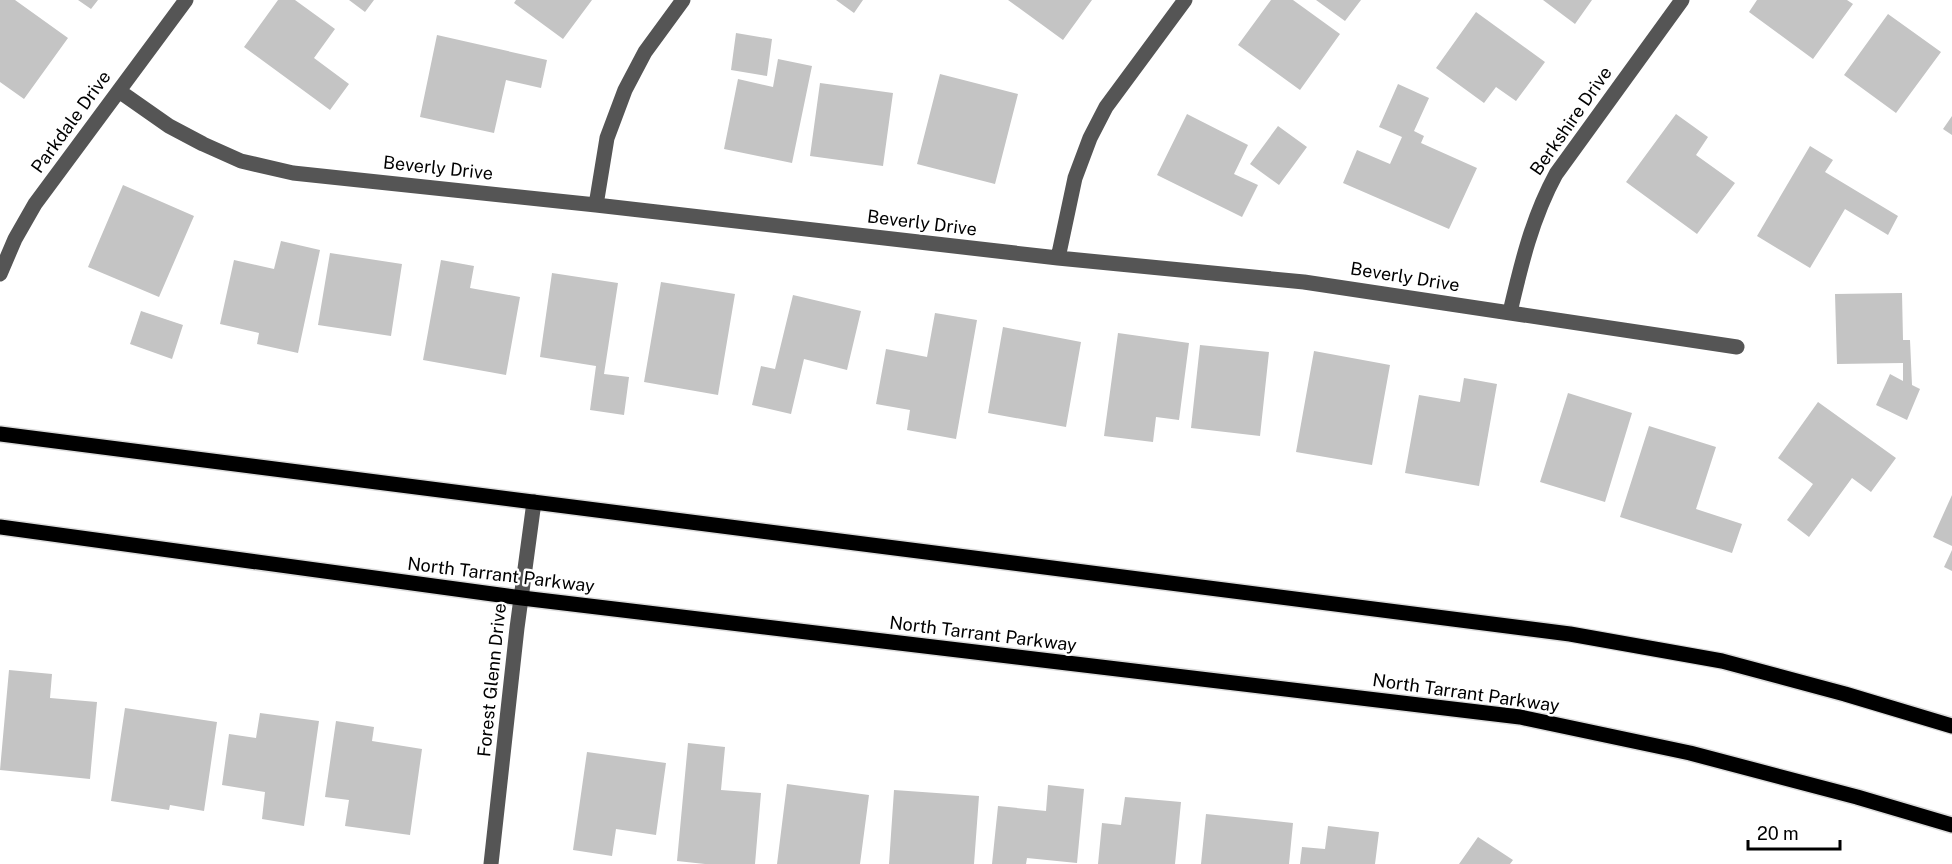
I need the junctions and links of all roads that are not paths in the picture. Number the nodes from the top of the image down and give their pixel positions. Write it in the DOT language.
graph roads {
  1 [pos="186,0"];
  2 [pos="683,0"];
  3 [pos="1185,0"];
  4 [pos="1682,0"];
  5 [pos="119,91"];
  6 [pos="596,205"];
  7 [pos="1059,258"];
  8 [pos="0,274"];
  9 [pos="1510,312"];
  10 [pos="1737,347"];
  11 [pos="0,435"];
  12 [pos="534,502"];
  13 [pos="0,527"];
  14 [pos="521,598"];
  15 [pos="1952,726"];
  16 [pos="1952,825"];
  17 [pos="491,864"];
  1 -- 5 [label="street, Parkdale Drive"];
  2 -- 6 [label="street"];
  3 -- 7 [label="street"];
  4 -- 9 [label="street, Berkshire Drive"];
  5 -- 6 [label="street, Beverly Drive"];
  5 -- 8 [label="street, Parkdale Drive"];
  6 -- 7 [label="street, Beverly Drive"];
  7 -- 9 [label="street, Beverly Drive"];
  9 -- 10 [label="street, Beverly Drive"];
  11 -- 12 [label="main road"];
  12 -- 14 [label="street, Forest Glenn Drive"];
  12 -- 15 [label="main road"];
  13 -- 14 [label="main road, North Tarrant Parkway"];
  14 -- 16 [label="main road, North Tarrant Parkway"];
  14 -- 17 [label="street, Forest Glenn Drive"];
}
